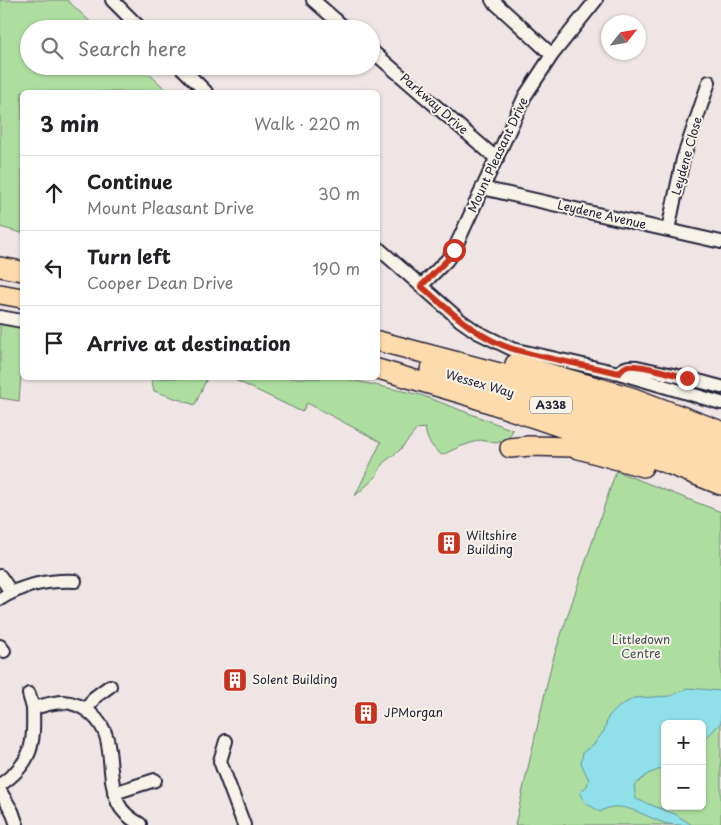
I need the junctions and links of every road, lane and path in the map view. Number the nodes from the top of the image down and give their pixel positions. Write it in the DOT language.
graph roads {
  1 [pos="112,0"];
  2 [pos="313,0"];
  3 [pos="492,0"];
  4 [pos="596,0"];
  5 [pos="133,20"];
  6 [pos="336,20"];
  7 [pos="552,55"];
  8 [pos="380,58"];
  9 [pos="189,75"];
  10 [pos="709,82"];
  11 [pos="204,90"];
  12 [pos="497,158"];
  13 [pos="482,188"];
  14 [pos="668,230"];
  15 [pos="721,242"];
  16 [pos="380,250"];
  17 [pos="0,267"];
  18 [pos="20,271"];
  19 [pos="421,286"];
  20 [pos="0,294"];
  21 [pos="20,298"];
  22 [pos="0,317"];
  23 [pos="20,321"];
  24 [pos="380,334"];
  25 [pos="380,342"];
  26 [pos="380,358"];
  27 [pos="380,370"];
  28 [pos="619,373"];
  29 [pos="721,387"];
  30 [pos="721,403"];
  31 [pos="721,430"];
  32 [pos="510,448"];
  33 [pos="721,448"];
  34 [pos="721,466"];
  35 [pos="721,485"];
  36 [pos="721,491"];
  37 [pos="0,576"];
  38 [pos="75,581"];
  39 [pos="5,596"];
  40 [pos="110,686"];
  41 [pos="29,694"];
  42 [pos="32,708"];
  43 [pos="86,710"];
  44 [pos="226,741"];
  45 [pos="155,780"];
  46 [pos="0,785"];
  47 [pos="0,791"];
  48 [pos="114,793"];
  49 [pos="140,824"];
  50 [pos="17,825"];
  51 [pos="244,825"];
  1 -- 5 [label="street"];
  2 -- 6 [label="street"];
  3 -- 7 [label="street"];
  4 -- 7 [label="street, Mount Pleasant Drive"];
  7 -- 12 [label="street, Mount Pleasant Drive"];
  8 -- 12 [label="street, Parkway Drive"];
  9 -- 11 [label="street"];
  10 -- 14 [label="street, Leydene Close"];
  12 -- 13 [label="street, Mount Pleasant Drive"];
  13 -- 14 [label="street, Leydene Avenue"];
  13 -- 19 [label="street, Mount Pleasant Drive"];
  14 -- 15 [label="street, Leydene Avenue"];
  16 -- 19 [label="street"];
  17 -- 18 [label="highway"];
  19 -- 28 [label="street"];
  20 -- 21 [label="highway"];
  22 -- 23 [label="street"];
  24 -- 31 [label="highway"];
  25 -- 33 [label="highway, Wessex Way / A338"];
  26 -- 34 [label="highway, Wessex Way / A338"];
  27 -- 35 [label="highway"];
  28 -- 29 [label="street"];
  28 -- 30 [label="street"];
  32 -- 36 [label="highway"];
  37 -- 39 [label="street"];
  38 -- 39 [label="street"];
  40 -- 43 [label="street"];
  41 -- 42 [label="street"];
  42 -- 43 [label="street"];
  42 -- 46 [label="street"];
  43 -- 48 [label="street"];
  44 -- 51 [label="street"];
  45 -- 48 [label="street"];
  47 -- 50 [label="street"];
  48 -- 49 [label="street"];
}
